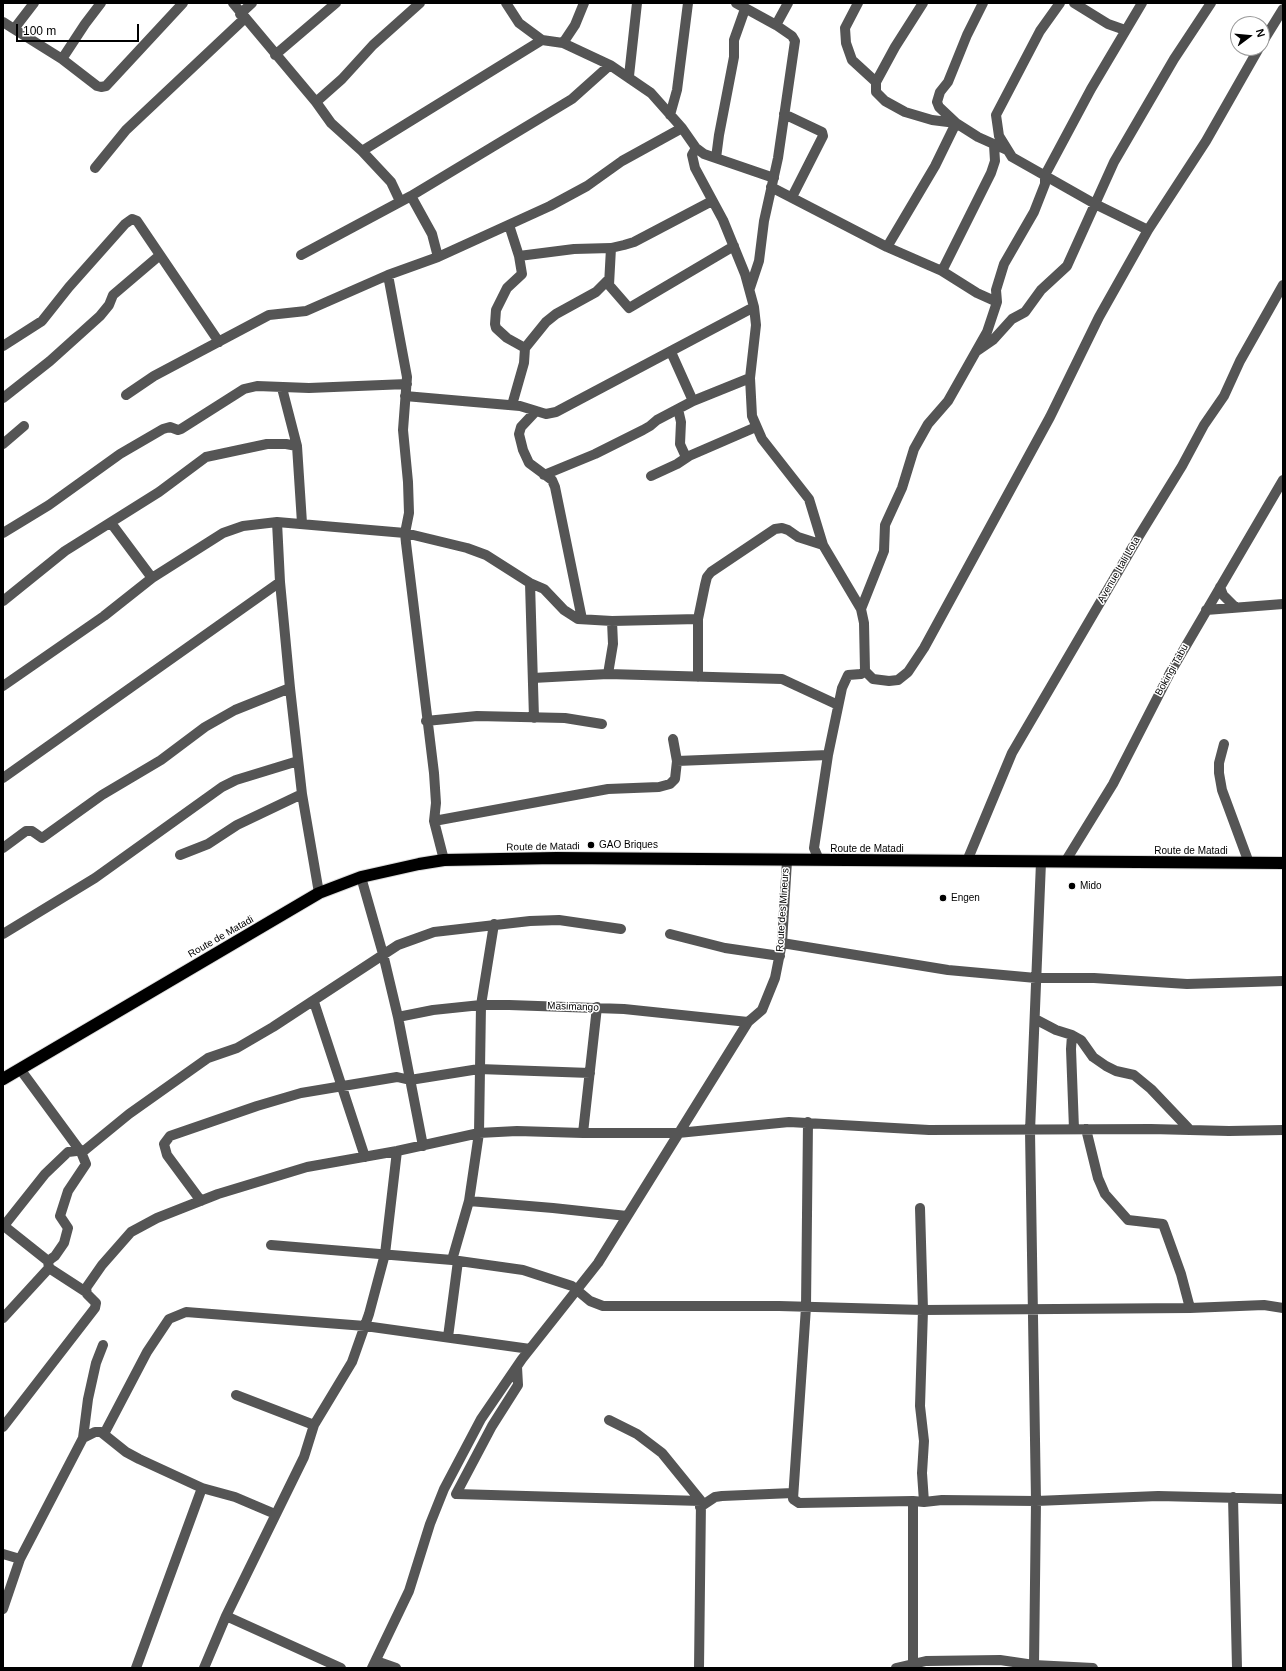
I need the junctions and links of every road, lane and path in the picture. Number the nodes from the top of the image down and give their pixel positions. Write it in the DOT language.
graph roads {
  1 [pos="34,3"];
  2 [pos="101,3"];
  3 [pos="183,3"];
  4 [pos="232,3"];
  5 [pos="252,3"];
  6 [pos="336,3"];
  7 [pos="420,3"];
  8 [pos="506,3"];
  9 [pos="584,3"];
  10 [pos="637,3"];
  11 [pos="688,3"];
  12 [pos="736,3"];
  13 [pos="788,3"];
  14 [pos="858,3"];
  15 [pos="923,3"];
  16 [pos="984,3"];
  17 [pos="1060,3"];
  18 [pos="1074,3"];
  19 [pos="1142,3"];
  20 [pos="1211,3"];
  21 [pos="745,9"];
  22 [pos="1283,9"];
  23 [pos="242,16"];
  24 [pos="3,22"];
  25 [pos="776,25"];
  26 [pos="14,29"];
  27 [pos="1125,30"];
  28 [pos="1270,30"];
  29 [pos="542,40"];
  30 [pos="563,43"];
  31 [pos="275,55"];
  32 [pos="1254,56"];
  33 [pos="62,59"];
  34 [pos="610,65"];
  35 [pos="629,76"];
  36 [pos="876,82"];
  37 [pos="316,102"];
  38 [pos="784,114"];
  39 [pos="670,115"];
  40 [pos="956,124"];
  41 [pos="682,128"];
  42 [pos="994,145"];
  43 [pos="696,148"];
  44 [pos="1007,150"];
  45 [pos="362,151"];
  46 [pos="716,158"];
  47 [pos="95,168"];
  48 [pos="1045,175"];
  49 [pos="772,182"];
  50 [pos="411,196"];
  51 [pos="792,197"];
  52 [pos="400,201"];
  53 [pos="712,201"];
  54 [pos="1095,204"];
  55 [pos="509,225"];
  56 [pos="1148,230"];
  57 [pos="734,246"];
  58 [pos="887,247"];
  59 [pos="611,248"];
  60 [pos="160,255"];
  61 [pos="301,255"];
  62 [pos="519,256"];
  63 [pos="438,257"];
  64 [pos="942,271"];
  65 [pos="388,275"];
  66 [pos="610,279"];
  67 [pos="1283,286"];
  68 [pos="750,288"];
  69 [pos="997,302"];
  70 [pos="754,307"];
  71 [pos="219,342"];
  72 [pos="3,346"];
  73 [pos="525,348"];
  74 [pos="977,351"];
  75 [pos="670,352"];
  76 [pos="750,378"];
  77 [pos="406,384"];
  78 [pos="282,388"];
  79 [pos="126,395"];
  80 [pos="405,396"];
  81 [pos="3,398"];
  82 [pos="693,401"];
  83 [pos="512,405"];
  84 [pos="678,410"];
  85 [pos="536,411"];
  86 [pos="24,426"];
  87 [pos="756,427"];
  88 [pos="3,444"];
  89 [pos="297,446"];
  90 [pos="689,456"];
  91 [pos="544,475"];
  92 [pos="651,476"];
  93 [pos="1283,480"];
  94 [pos="277,522"];
  95 [pos="111,523"];
  96 [pos="302,523"];
  97 [pos="3,533"];
  98 [pos="405,533"];
  99 [pos="823,545"];
  100 [pos="152,578"];
  101 [pos="280,582"];
  102 [pos="530,583"];
  103 [pos="1220,587"];
  104 [pos="3,601"];
  105 [pos="1283,604"];
  106 [pos="1235,607"];
  107 [pos="860,609"];
  108 [pos="1206,610"];
  109 [pos="698,618"];
  110 [pos="582,619"];
  111 [pos="612,621"];
  112 [pos="865,671"];
  113 [pos="608,674"];
  114 [pos="698,677"];
  115 [pos="533,678"];
  116 [pos="3,686"];
  117 [pos="290,688"];
  118 [pos="838,705"];
  119 [pos="534,718"];
  120 [pos="426,721"];
  121 [pos="602,724"];
  122 [pos="673,740"];
  123 [pos="1224,744"];
  124 [pos="828,756"];
  125 [pos="298,761"];
  126 [pos="677,761"];
  127 [pos="3,778"];
  128 [pos="302,794"];
  129 [pos="434,822"];
  130 [pos="3,848"];
  131 [pos="180,855"];
  132 [pos="444,860"];
  133 [pos="819,860"];
  134 [pos="787,861"];
  135 [pos="966,861"];
  136 [pos="1041,862"];
  137 [pos="1065,862"];
  138 [pos="1249,863"];
  139 [pos="1283,863"];
  140 [pos="361,877"];
  141 [pos="319,893"];
  142 [pos="494,924"];
  143 [pos="621,929"];
  144 [pos="3,934"];
  145 [pos="670,934"];
  146 [pos="782,943"];
  147 [pos="383,954"];
  148 [pos="780,956"];
  149 [pos="1036,978"];
  150 [pos="1283,981"];
  151 [pos="314,1002"];
  152 [pos="481,1005"];
  153 [pos="597,1008"];
  154 [pos="398,1017"];
  155 [pos="1034,1019"];
  156 [pos="748,1022"];
  157 [pos="1072,1035"];
  158 [pos="20,1069"];
  159 [pos="479,1069"];
  160 [pos="590,1073"];
  161 [pos="3,1079"];
  162 [pos="410,1080"];
  163 [pos="342,1087"];
  164 [pos="808,1122"];
  165 [pos="1074,1129"];
  166 [pos="1086,1129"];
  167 [pos="1190,1130"];
  168 [pos="1283,1130"];
  169 [pos="1030,1131"];
  170 [pos="583,1133"];
  171 [pos="678,1133"];
  172 [pos="479,1134"];
  173 [pos="423,1146"];
  174 [pos="397,1151"];
  175 [pos="81,1152"];
  176 [pos="365,1157"];
  177 [pos="201,1200"];
  178 [pos="469,1201"];
  179 [pos="920,1208"];
  180 [pos="626,1216"];
  181 [pos="3,1226"];
  182 [pos="271,1245"];
  183 [pos="385,1254"];
  184 [pos="455,1260"];
  185 [pos="48,1265"];
  186 [pos="576,1291"];
  187 [pos="86,1292"];
  188 [pos="806,1307"];
  189 [pos="1190,1308"];
  190 [pos="1283,1308"];
  191 [pos="922,1310"];
  192 [pos="1032,1310"];
  193 [pos="3,1318"];
  194 [pos="365,1326"];
  195 [pos="448,1337"];
  196 [pos="103,1345"];
  197 [pos="530,1349"];
  198 [pos="517,1367"];
  199 [pos="236,1395"];
  200 [pos="609,1420"];
  201 [pos="314,1425"];
  202 [pos="3,1427"];
  203 [pos="104,1434"];
  204 [pos="82,1438"];
  205 [pos="202,1488"];
  206 [pos="793,1493"];
  207 [pos="1233,1497"];
  208 [pos="1283,1499"];
  209 [pos="918,1501"];
  210 [pos="1036,1502"];
  211 [pos="701,1504"];
  212 [pos="275,1514"];
  213 [pos="3,1554"];
  214 [pos="20,1559"];
  215 [pos="3,1609"];
  216 [pos="226,1616"];
  217 [pos="374,1664"];
  218 [pos="1000,1664"];
  219 [pos="912,1665"];
  220 [pos="948,1665"];
  221 [pos="1034,1665"];
  222 [pos="136,1668"];
  223 [pos="204,1668"];
  224 [pos="341,1668"];
  225 [pos="396,1668"];
  226 [pos="699,1668"];
  227 [pos="896,1668"];
  228 [pos="1093,1668"];
  229 [pos="1237,1668"];
  1 -- 26 [label="street"];
  2 -- 33 [label="street"];
  3 -- 33 [label="street"];
  4 -- 23 [label="street"];
  5 -- 23 [label="street"];
  6 -- 31 [label="street"];
  7 -- 37 [label="street"];
  8 -- 29 [label="street"];
  9 -- 30 [label="street"];
  10 -- 35 [label="street"];
  11 -- 39 [label="street"];
  12 -- 21 [label="street"];
  13 -- 25 [label="street"];
  14 -- 36 [label="street"];
  15 -- 36 [label="street"];
  16 -- 40 [label="street"];
  17 -- 44 [label="street"];
  18 -- 27 [label="street"];
  19 -- 27 [label="street"];
  20 -- 54 [label="street"];
  21 -- 25 [label="street"];
  21 -- 46 [label="street"];
  22 -- 28 [label="street"];
  23 -- 31 [label="street"];
  23 -- 47 [label="street"];
  24 -- 26 [label="street"];
  25 -- 38 [label="street"];
  26 -- 33 [label="street"];
  27 -- 48 [label="street"];
  29 -- 30 [label="street"];
  29 -- 45 [label="street"];
  30 -- 34 [label="street"];
  31 -- 37 [label="street"];
  32 -- 56 [label="street"];
  34 -- 35 [label="street"];
  34 -- 50 [label="street"];
  35 -- 39 [label="street"];
  36 -- 40 [label="street"];
  37 -- 45 [label="street"];
  38 -- 49 [label="street"];
  38 -- 51 [label="street"];
  39 -- 41 [label="street"];
  40 -- 42 [label="street"];
  40 -- 58 [label="street"];
  41 -- 43 [label="street"];
  41 -- 55 [label="street"];
  42 -- 44 [label="street"];
  42 -- 64 [label="street"];
  43 -- 46 [label="street"];
  43 -- 53 [label="street"];
  44 -- 48 [label="street"];
  45 -- 52 [label="street"];
  46 -- 49 [label="street"];
  48 -- 54 [label="street"];
  48 -- 69 [label="street"];
  49 -- 51 [label="street"];
  49 -- 68 [label="street"];
  50 -- 52 [label="street"];
  50 -- 63 [label="street"];
  51 -- 58 [label="street"];
  52 -- 61 [label="street"];
  53 -- 57 [label="street"];
  53 -- 59 [label="street"];
  54 -- 56 [label="street"];
  54 -- 74 [label="street"];
  55 -- 62 [label="street"];
  55 -- 63 [label="street"];
  56 -- 112 [label="street"];
  57 -- 66 [label="street"];
  57 -- 68 [label="street"];
  58 -- 64 [label="street"];
  59 -- 62 [label="street"];
  59 -- 66 [label="street"];
  60 -- 71 [label="street"];
  60 -- 72 [label="street"];
  60 -- 81 [label="street"];
  62 -- 73 [label="street"];
  63 -- 65 [label="street"];
  64 -- 69 [label="street"];
  65 -- 71 [label="street"];
  65 -- 77 [label="street"];
  66 -- 73 [label="street"];
  67 -- 135 [label="street, Avenue Itali Lota"];
  68 -- 70 [label="street"];
  69 -- 74 [label="street"];
  70 -- 75 [label="street"];
  70 -- 76 [label="street"];
  71 -- 79 [label="street"];
  73 -- 83 [label="street"];
  74 -- 107 [label="street"];
  75 -- 82 [label="street"];
  75 -- 85 [label="street"];
  76 -- 82 [label="street"];
  76 -- 87 [label="street"];
  77 -- 78 [label="street"];
  77 -- 80 [label="street"];
  78 -- 89 [label="street"];
  78 -- 97 [label="street"];
  80 -- 83 [label="street"];
  80 -- 98 [label="street"];
  82 -- 84 [label="street"];
  83 -- 85 [label="street"];
  84 -- 90 [label="street"];
  84 -- 91 [label="street"];
  85 -- 91 [label="street"];
  86 -- 88 [label="street"];
  87 -- 90 [label="street"];
  87 -- 99 [label="street"];
  89 -- 95 [label="street"];
  89 -- 96 [label="street"];
  90 -- 92 [label="street"];
  91 -- 110 [label="street"];
  93 -- 103 [label="street, Bokingi Tabu"];
  94 -- 96 [label="street"];
  94 -- 100 [label="street"];
  94 -- 101 [label="street"];
  95 -- 100 [label="street"];
  95 -- 104 [label="street"];
  96 -- 98 [label="street"];
  98 -- 102 [label="street"];
  98 -- 120 [label="street"];
  99 -- 107 [label="street"];
  99 -- 109 [label="street"];
  100 -- 116 [label="street"];
  101 -- 117 [label="street"];
  101 -- 127 [label="street"];
  102 -- 110 [label="street"];
  102 -- 115 [label="street"];
  103 -- 106 [label="street"];
  103 -- 108 [label="street, Bokingi Tabu"];
  105 -- 106 [label="street"];
  106 -- 108 [label="street"];
  107 -- 112 [label="street"];
  108 -- 137 [label="street, Bokingi Tabu"];
  109 -- 111 [label="street"];
  109 -- 114 [label="street"];
  110 -- 111 [label="street"];
  111 -- 113 [label="street"];
  112 -- 118 [label="street"];
  113 -- 114 [label="street"];
  113 -- 115 [label="street"];
  114 -- 118 [label="street"];
  115 -- 119 [label="street"];
  117 -- 125 [label="street"];
  117 -- 130 [label="street"];
  118 -- 124 [label="street"];
  119 -- 120 [label="street"];
  119 -- 121 [label="street"];
  120 -- 129 [label="street"];
  122 -- 126 [label="street"];
  123 -- 138 [label="street"];
  124 -- 126 [label="street"];
  124 -- 133 [label="street"];
  125 -- 128 [label="street"];
  125 -- 144 [label="street"];
  126 -- 129 [label="street"];
  128 -- 131 [label="street"];
  128 -- 141 [label="street"];
  129 -- 132 [label="street"];
  132 -- 134 [label="highway, Route de Matadi"];
  132 -- 140 [label="highway, Route de Matadi"];
  133 -- 134 [label="highway, Route de Matadi"];
  133 -- 135 [label="highway, Route de Matadi"];
  134 -- 146 [label="street, Route des Mineurs"];
  135 -- 136 [label="highway, Route de Matadi"];
  136 -- 137 [label="highway, Route de Matadi"];
  136 -- 149 [label="street"];
  137 -- 138 [label="highway, Route de Matadi"];
  138 -- 139 [label="highway, Route de Matadi"];
  140 -- 141 [label="highway, Route de Matadi"];
  140 -- 147 [label="street"];
  141 -- 158 [label="highway, Route de Matadi"];
  142 -- 143 [label="street"];
  142 -- 147 [label="street"];
  142 -- 152 [label="street"];
  145 -- 148 [label="street"];
  146 -- 148 [label="street, Route des Mineurs"];
  146 -- 149 [label="street"];
  147 -- 151 [label="street"];
  147 -- 154 [label="street"];
  148 -- 156 [label="street, Route des Mineurs"];
  149 -- 150 [label="street"];
  149 -- 155 [label="street"];
  151 -- 163 [label="street"];
  151 -- 175 [label="street"];
  152 -- 153 [label="street, Masimango"];
  152 -- 154 [label="street, Masimango"];
  152 -- 159 [label="street"];
  153 -- 156 [label="street, Masimango"];
  153 -- 160 [label="street"];
  154 -- 162 [label="street"];
  155 -- 157 [label="street"];
  155 -- 169 [label="street"];
  156 -- 171 [label="street, Route des Mineurs"];
  157 -- 165 [label="street"];
  157 -- 167 [label="street"];
  158 -- 161 [label="highway, Route de Matadi"];
  158 -- 175 [label="street"];
  159 -- 160 [label="street"];
  159 -- 162 [label="street"];
  159 -- 172 [label="street"];
  160 -- 170 [label="street"];
  162 -- 163 [label="street"];
  162 -- 173 [label="street"];
  163 -- 176 [label="street"];
  163 -- 177 [label="street"];
  164 -- 169 [label="street"];
  164 -- 171 [label="street"];
  164 -- 188 [label="street"];
  165 -- 166 [label="street"];
  165 -- 169 [label="street"];
  166 -- 167 [label="street"];
  166 -- 189 [label="street"];
  167 -- 168 [label="street"];
  169 -- 192 [label="street"];
  170 -- 171 [label="street"];
  170 -- 172 [label="street"];
  171 -- 180 [label="street, Route des Mineurs"];
  172 -- 173 [label="street"];
  172 -- 178 [label="street"];
  173 -- 174 [label="street"];
  174 -- 176 [label="street"];
  174 -- 183 [label="street"];
  175 -- 181 [label="street"];
  175 -- 185 [label="street"];
  176 -- 177 [label="street"];
  177 -- 187 [label="street"];
  178 -- 180 [label="street"];
  178 -- 184 [label="street"];
  179 -- 191 [label="street"];
  180 -- 186 [label="street, Route des Mineurs"];
  181 -- 185 [label="street"];
  182 -- 183 [label="street"];
  183 -- 184 [label="street"];
  183 -- 194 [label="street"];
  184 -- 186 [label="street"];
  184 -- 195 [label="street"];
  185 -- 187 [label="street"];
  185 -- 193 [label="street"];
  186 -- 188 [label="street"];
  186 -- 197 [label="street, Route des Mineurs"];
  187 -- 202 [label="street"];
  188 -- 191 [label="street"];
  188 -- 206 [label="street"];
  189 -- 190 [label="street"];
  189 -- 192 [label="street"];
  191 -- 192 [label="street"];
  191 -- 209 [label="street"];
  192 -- 210 [label="street"];
  194 -- 195 [label="street"];
  194 -- 201 [label="street"];
  194 -- 203 [label="street"];
  195 -- 197 [label="street"];
  196 -- 204 [label="street"];
  197 -- 198 [label="street, Route des Mineurs"];
  198 -- 211 [label="street"];
  198 -- 217 [label="street, Route des Mineurs"];
  199 -- 201 [label="street"];
  200 -- 211 [label="street"];
  201 -- 212 [label="street"];
  203 -- 204 [label="street"];
  203 -- 205 [label="street"];
  204 -- 214 [label="street"];
  205 -- 212 [label="street"];
  205 -- 222 [label="street"];
  206 -- 209 [label="street"];
  206 -- 211 [label="street"];
  207 -- 208 [label="street"];
  207 -- 210 [label="street"];
  207 -- 229 [label="street"];
  209 -- 210 [label="street"];
  209 -- 219 [label="street"];
  210 -- 221 [label="street"];
  211 -- 226 [label="street"];
  212 -- 216 [label="street"];
  213 -- 214 [label="street"];
  214 -- 215 [label="street"];
  216 -- 223 [label="street"];
  216 -- 224 [label="street"];
  217 -- 225 [label="street"];
  218 -- 220 [label="street"];
  218 -- 221 [label="street"];
  219 -- 220 [label="street"];
  219 -- 227 [label="street"];
  221 -- 228 [label="street"];
}
